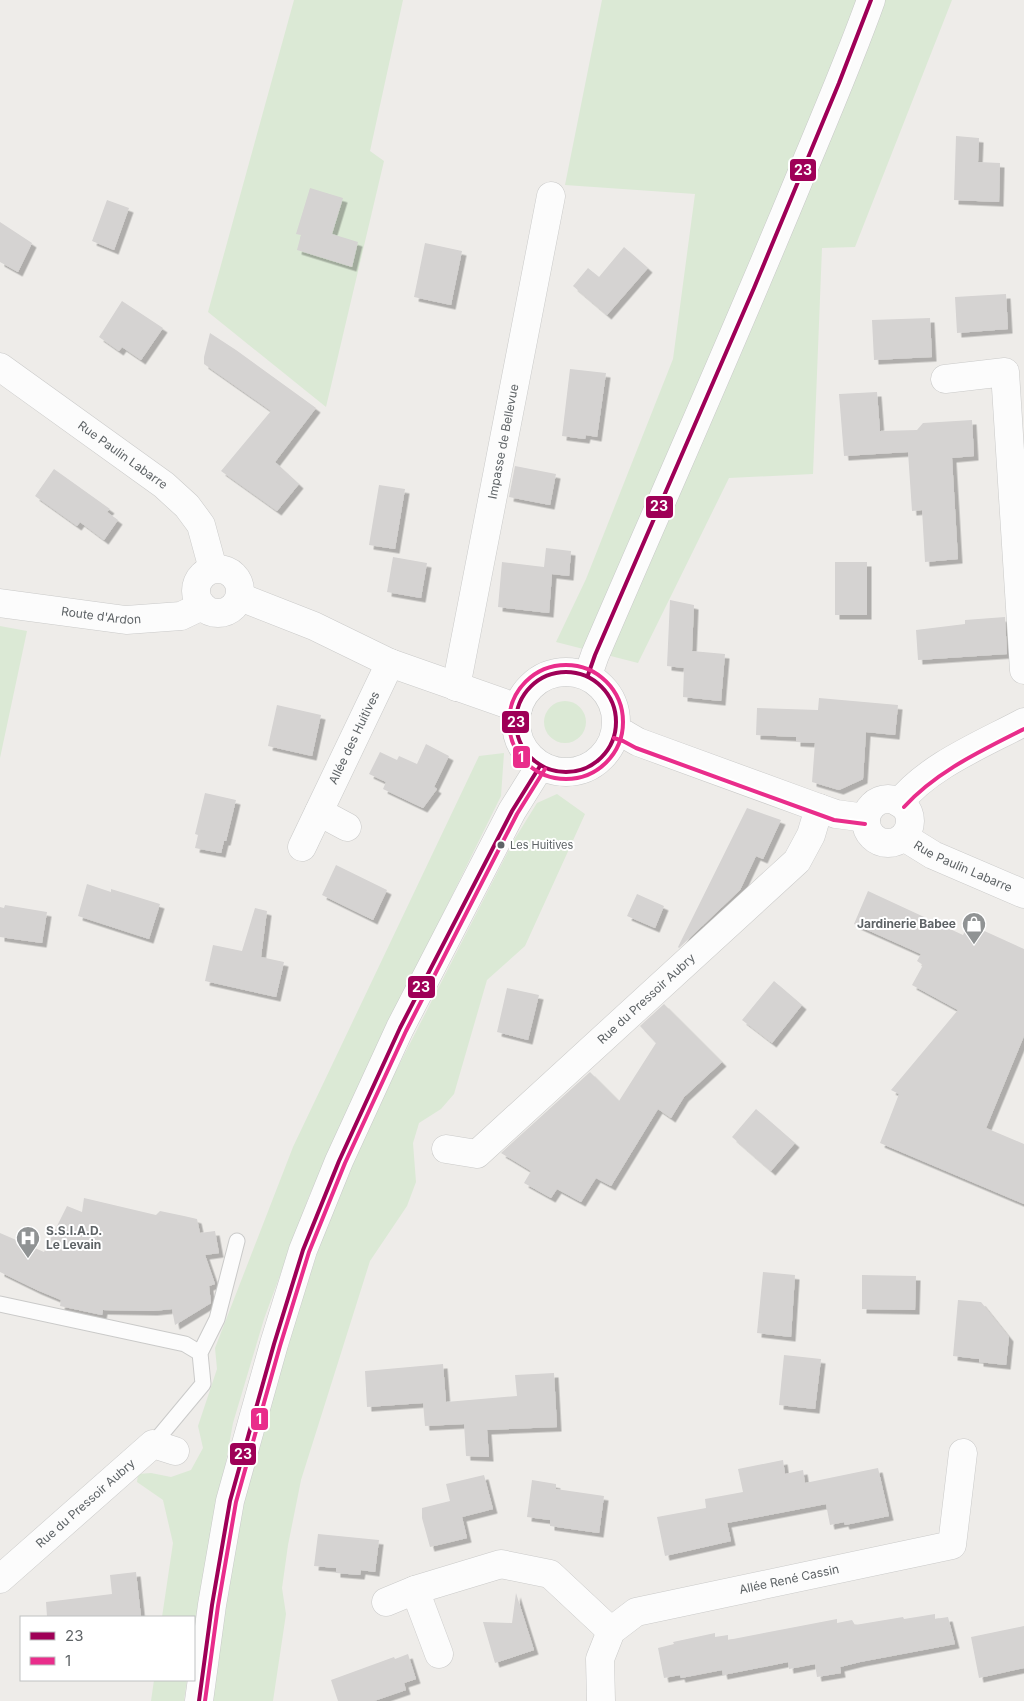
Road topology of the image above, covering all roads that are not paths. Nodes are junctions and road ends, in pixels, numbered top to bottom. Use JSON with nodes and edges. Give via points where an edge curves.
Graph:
{"nodes":[{"id":1,"x":871,"y":0,"type":"edge"},
{"id":2,"x":551,"y":196,"type":"dead end"},
{"id":3,"x":0,"y":367,"type":"edge"},
{"id":4,"x":945,"y":378,"type":"dead end"},
{"id":5,"x":213,"y":569,"type":"junction"},
{"id":6,"x":240,"y":597,"type":"junction"},
{"id":7,"x":0,"y":603,"type":"edge"},
{"id":8,"x":202,"y":606,"type":"junction"},
{"id":9,"x":390,"y":663,"type":"junction"},
{"id":10,"x":1024,"y":670,"type":"edge"},
{"id":11,"x":588,"y":675,"type":"junction"},
{"id":12,"x":456,"y":687,"type":"junction"},
{"id":13,"x":518,"y":708,"type":"junction"},
{"id":14,"x":1024,"y":722,"type":"edge"},
{"id":15,"x":616,"y":732,"type":"junction"},
{"id":16,"x":540,"y":766,"type":"junction"},
{"id":17,"x":899,"y":803,"type":"junction"},
{"id":18,"x":819,"y":808,"type":"junction"},
{"id":19,"x":319,"y":812,"type":"junction"},
{"id":20,"x":866,"y":818,"type":"junction"},
{"id":21,"x":347,"y":827,"type":"dead end"},
{"id":22,"x":905,"y":836,"type":"junction"},
{"id":23,"x":302,"y":847,"type":"dead end"},
{"id":24,"x":1024,"y":894,"type":"edge"},
{"id":25,"x":446,"y":1148,"type":"dead end"},
{"id":26,"x":237,"y":1241,"type":"dead end"},
{"id":27,"x":0,"y":1304,"type":"edge"},
{"id":28,"x":200,"y":1353,"type":"junction"},
{"id":29,"x":164,"y":1447,"type":"joint"},
{"id":30,"x":963,"y":1453,"type":"dead end"},
{"id":31,"x":0,"y":1579,"type":"edge"},
{"id":32,"x":415,"y":1590,"type":"junction"},
{"id":33,"x":386,"y":1602,"type":"dead end"},
{"id":34,"x":611,"y":1631,"type":"junction"},
{"id":35,"x":439,"y":1654,"type":"dead end"},
{"id":36,"x":199,"y":1701,"type":"edge"},
{"id":37,"x":601,"y":1701,"type":"edge"}],
"edges":[{"from":1,"to":11,"type":"street","via":[[765,264]]},
{"from":2,"to":12,"type":"street","name":"Impasse de Bellevue"},
{"from":3,"to":5,"type":"street","name":"Rue Paulin Labarre","via":[[188,506],[201,524]]},
{"from":4,"to":10,"type":"street","via":[[1005,372]]},
{"from":5,"to":6,"type":"street","via":[[232,573],[240,584]]},
{"from":5,"to":8,"type":"street","via":[[201,576],[196,588]]},
{"from":6,"to":8,"type":"street","via":[[232,608],[220,614],[207,611]]},
{"from":6,"to":9,"type":"street","via":[[314,626]]},
{"from":7,"to":8,"type":"street","name":"Route d'Ardon","via":[[126,620],[181,616]]},
{"from":9,"to":12,"type":"street"},
{"from":9,"to":19,"type":"street","name":"Allée des Huitives"},
{"from":11,"to":13,"type":"street","via":[[569,671],[552,673],[531,685]]},
{"from":11,"to":15,"type":"street","via":[[601,684],[612,699],[617,714]]},
{"from":12,"to":13,"type":"street"},
{"from":13,"to":16,"type":"street","via":[[516,727],[522,747]]},
{"from":14,"to":17,"type":"street","via":[[946,764],[923,779]]},
{"from":15,"to":16,"type":"street","via":[[610,748],[597,763],[582,770],[559,772]]},
{"from":15,"to":18,"type":"street"},
{"from":16,"to":36,"type":"street","via":[[512,811],[400,1028],[339,1161],[303,1250],[230,1500]]},
{"from":17,"to":20,"type":"street","via":[[878,801]]},
{"from":17,"to":22,"type":"street","name":"Rue Paulin Labarre","via":[[909,814]]},
{"from":18,"to":20,"type":"street"},
{"from":18,"to":25,"type":"street","name":"Rue du Pressoir Aubry","via":[[811,835],[797,862],[477,1154]]},
{"from":19,"to":21,"type":"street"},
{"from":19,"to":23,"type":"street","name":"Allée des Huitives"},
{"from":20,"to":22,"type":"street","name":"Rue Paulin Labarre","via":[[869,832],[879,841],[893,842]]},
{"from":22,"to":24,"type":"street","name":"Rue Paulin Labarre","via":[[933,855]]},
{"from":26,"to":28,"type":"lane","via":[[217,1319]]},
{"from":27,"to":28,"type":"lane","via":[[184,1344]]},
{"from":28,"to":29,"type":"lane","via":[[202,1384]]},
{"from":29,"to":31,"type":"street","name":"Rue du Pressoir Aubry"},
{"from":30,"to":34,"type":"street","name":"Allée René Cassin","via":[[952,1545],[636,1612]]},
{"from":32,"to":33,"type":"street"},
{"from":32,"to":34,"type":"street","via":[[501,1564],[550,1574]]},
{"from":32,"to":35,"type":"street"},
{"from":34,"to":37,"type":"street","via":[[600,1659]]}]}
